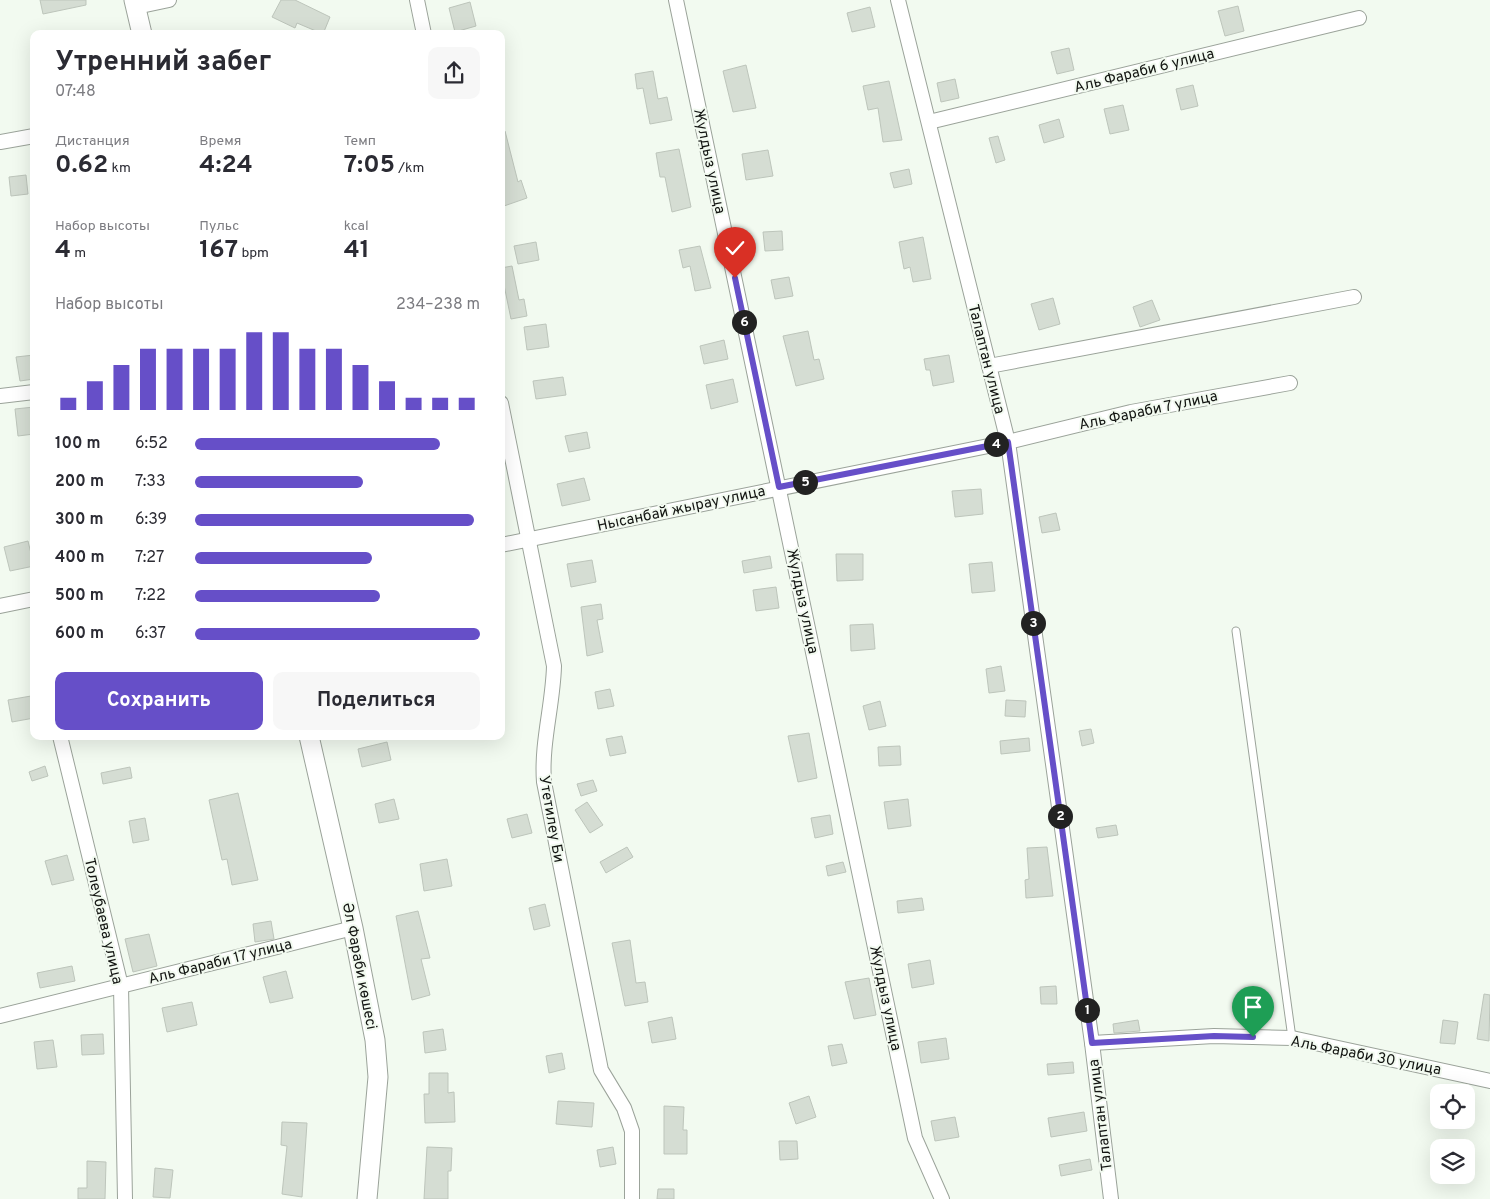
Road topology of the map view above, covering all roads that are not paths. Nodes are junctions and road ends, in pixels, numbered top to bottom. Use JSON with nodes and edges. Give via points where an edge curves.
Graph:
{"nodes":[{"id":1,"x":169,"y":0,"type":"edge"},
{"id":2,"x":417,"y":0,"type":"edge"},
{"id":3,"x":676,"y":0,"type":"edge"},
{"id":4,"x":898,"y":0,"type":"edge"},
{"id":5,"x":135,"y":4,"type":"edge"},
{"id":6,"x":1359,"y":18,"type":"dead end"},
{"id":7,"x":141,"y":30,"type":"edge"},
{"id":8,"x":423,"y":30,"type":"edge"},
{"id":9,"x":929,"y":122,"type":"junction"},
{"id":10,"x":30,"y":137,"type":"edge"},
{"id":11,"x":0,"y":142,"type":"edge"},
{"id":12,"x":1354,"y":297,"type":"dead end"},
{"id":13,"x":989,"y":366,"type":"junction"},
{"id":14,"x":1290,"y":383,"type":"dead end"},
{"id":15,"x":30,"y":392,"type":"edge"},
{"id":16,"x":0,"y":396,"type":"edge"},
{"id":17,"x":505,"y":422,"type":"edge"},
{"id":18,"x":1008,"y":442,"type":"junction"},
{"id":19,"x":779,"y":487,"type":"junction"},
{"id":20,"x":530,"y":540,"type":"junction"},
{"id":21,"x":505,"y":544,"type":"edge"},
{"id":22,"x":30,"y":600,"type":"edge"},
{"id":23,"x":0,"y":606,"type":"edge"},
{"id":24,"x":1236,"y":632,"type":"dead end"},
{"id":25,"x":61,"y":740,"type":"edge"},
{"id":26,"x":310,"y":740,"type":"edge"},
{"id":27,"x":354,"y":928,"type":"junction"},
{"id":28,"x":120,"y":986,"type":"junction"},
{"id":29,"x":0,"y":1016,"type":"edge"},
{"id":30,"x":1292,"y":1038,"type":"junction"},
{"id":31,"x":1092,"y":1043,"type":"junction"},
{"id":32,"x":1490,"y":1081,"type":"edge"},
{"id":33,"x":125,"y":1199,"type":"edge"},
{"id":34,"x":367,"y":1199,"type":"edge"},
{"id":35,"x":632,"y":1199,"type":"edge"},
{"id":36,"x":942,"y":1199,"type":"edge"},
{"id":37,"x":1110,"y":1199,"type":"edge"}],
"edges":[{"from":1,"to":5,"type":"street"},
{"from":2,"to":8,"type":"street"},
{"from":3,"to":19,"type":"street","name":"Жулдыз улица"},
{"from":4,"to":9,"type":"street","name":"Талаптан улица"},
{"from":5,"to":7,"type":"street"},
{"from":6,"to":9,"type":"street","name":"Аль Фараби 6 улица"},
{"from":9,"to":13,"type":"street","name":"Талаптан улица"},
{"from":10,"to":11,"type":"street"},
{"from":12,"to":13,"type":"street"},
{"from":13,"to":18,"type":"street","name":"Талаптан улица"},
{"from":14,"to":18,"type":"street","name":"Аль Фараби 7 улица","via":[[1131,412]]},
{"from":15,"to":16,"type":"street"},
{"from":17,"to":20,"type":"street","name":"Утетилеу Би"},
{"from":18,"to":19,"type":"street","name":"Нысанбай жырау улица"},
{"from":18,"to":31,"type":"street","name":"Талаптан улица"},
{"from":19,"to":20,"type":"street","name":"Нысанбай жырау улица"},
{"from":19,"to":36,"type":"street","name":"Жулдыз улица","via":[[915,1138]]},
{"from":20,"to":21,"type":"street","name":"Нысанбай жырау улица"},
{"from":20,"to":35,"type":"street","name":"Утетилеу Би","via":[[554,666],[542,758],[544,782],[602,1070],[624,1108],[632,1131]]},
{"from":22,"to":23,"type":"street"},
{"from":24,"to":30,"type":"lane"},
{"from":25,"to":28,"type":"street","name":"Толеубаева улица"},
{"from":26,"to":27,"type":"street","name":"Әл Фараби көшесі"},
{"from":27,"to":28,"type":"street","name":"Аль Фараби 17 улица"},
{"from":27,"to":34,"type":"street","name":"Әл Фараби көшесі","via":[[375,1040],[378,1077]]},
{"from":28,"to":29,"type":"street","name":"Аль Фараби 17 улица"},
{"from":28,"to":33,"type":"street","name":"Толеубаева улица"},
{"from":30,"to":31,"type":"street","name":"Аль Фараби 30 улица","via":[[1214,1036]]},
{"from":30,"to":32,"type":"street","name":"Аль Фараби 30 улица"},
{"from":31,"to":37,"type":"street","name":"Талаптан улица"}]}
